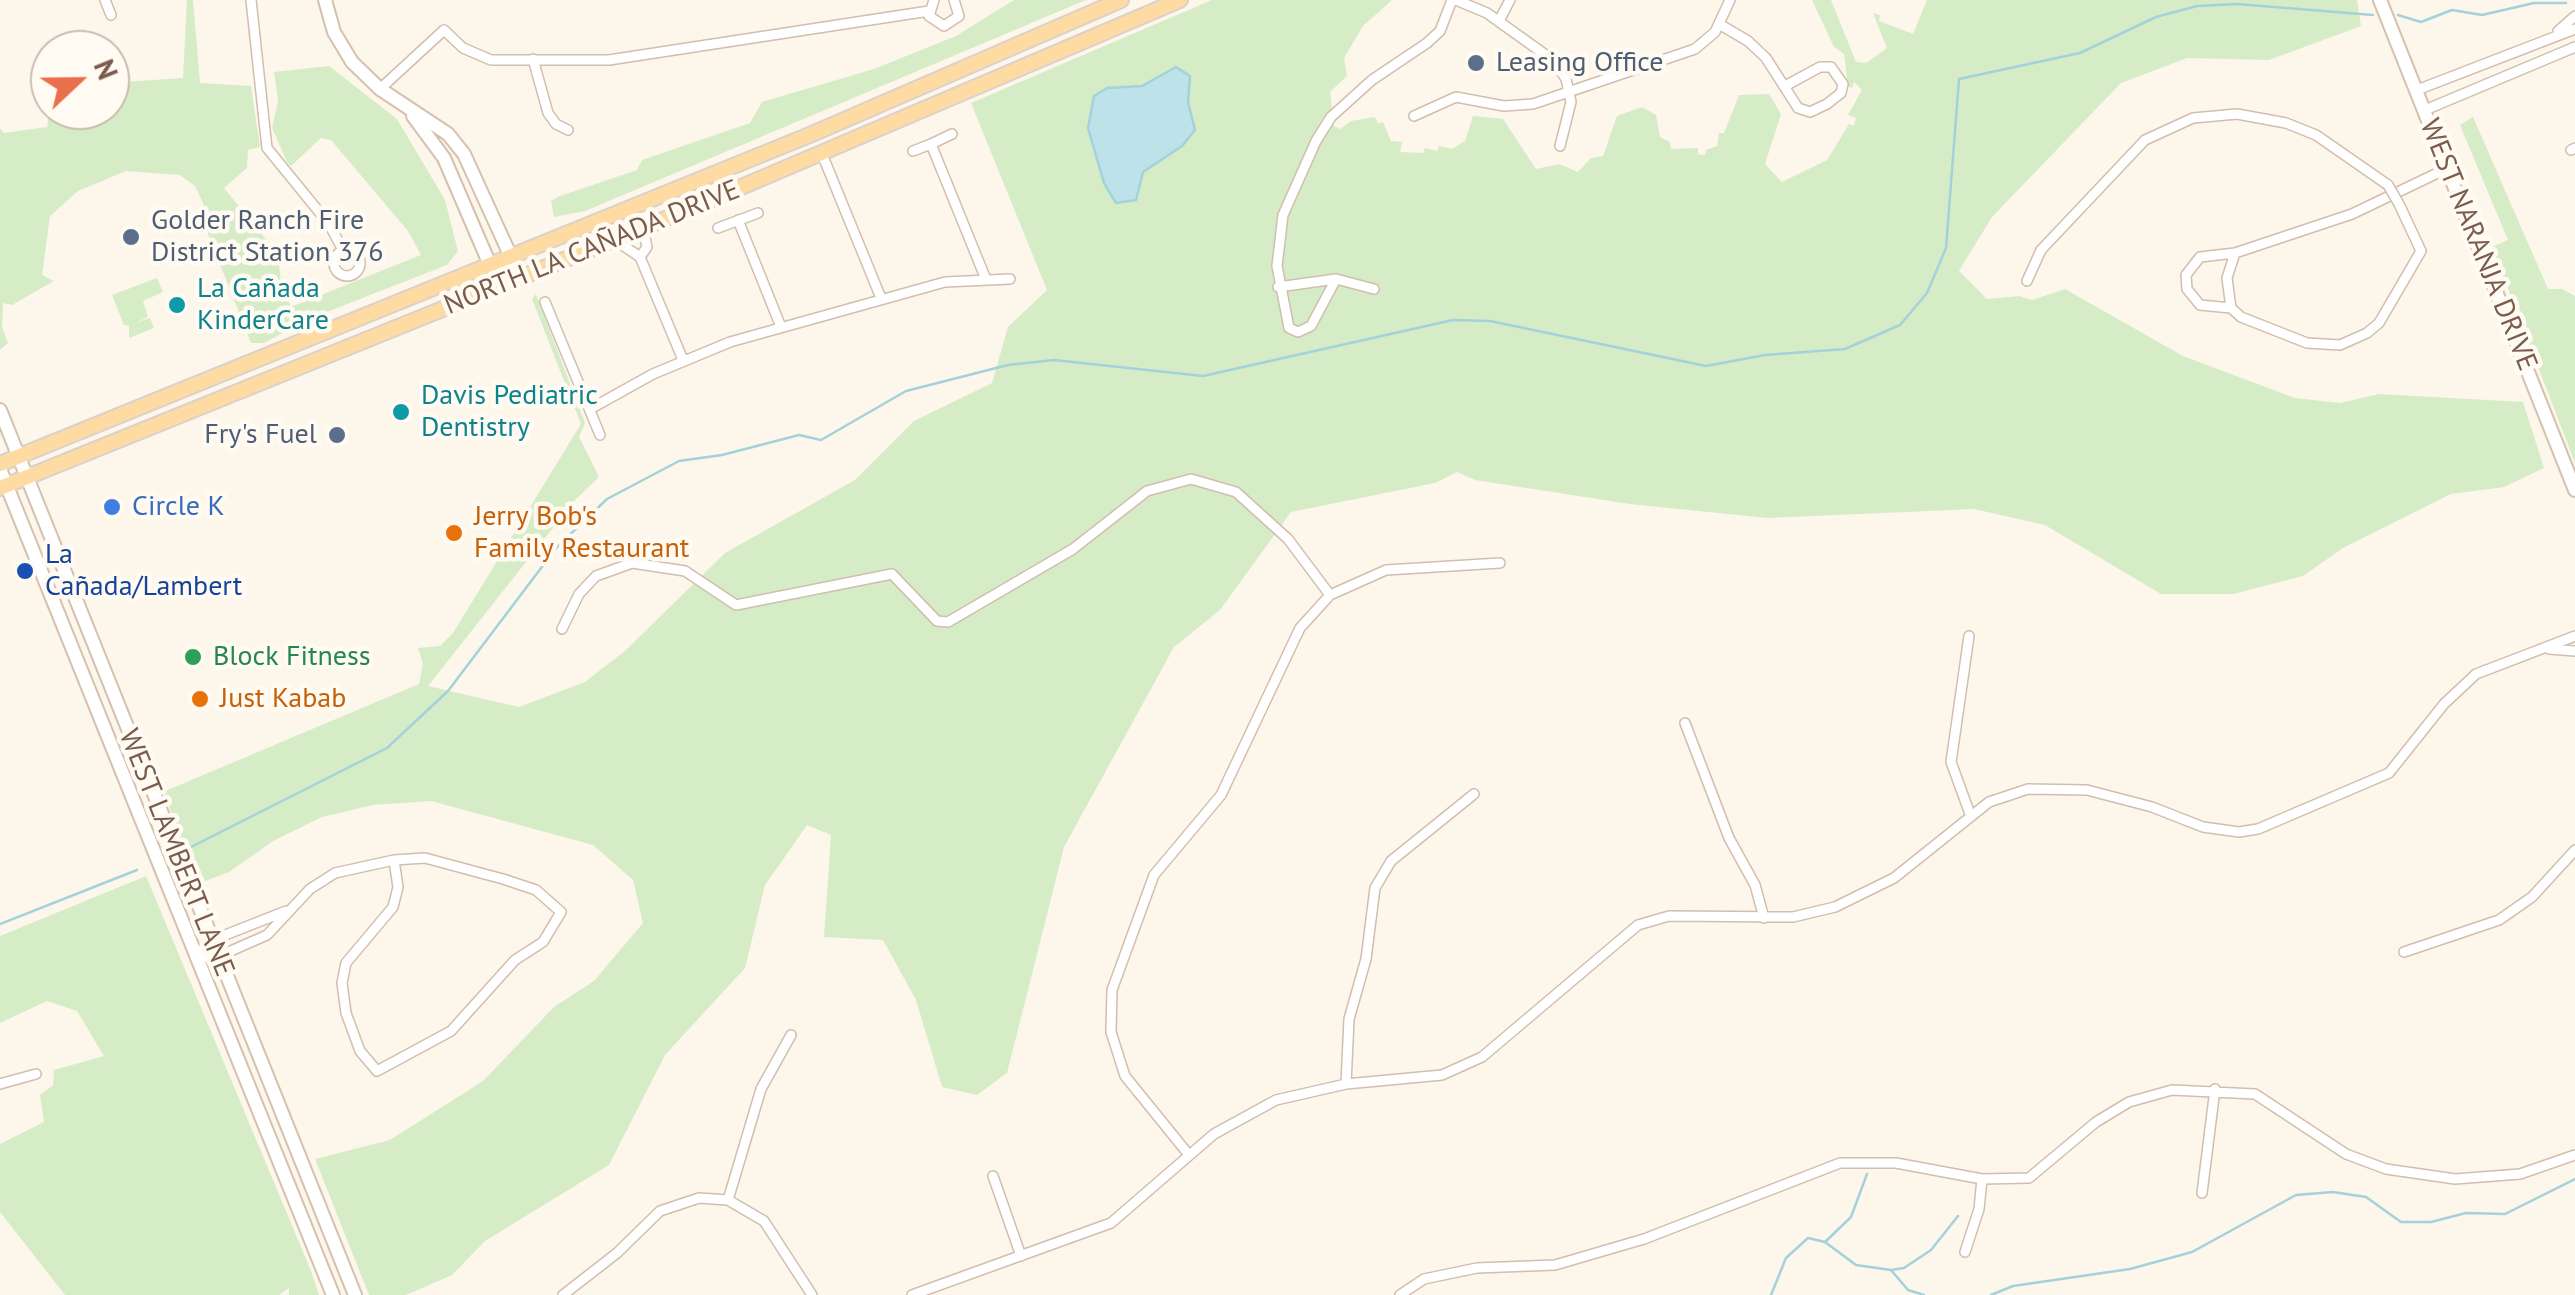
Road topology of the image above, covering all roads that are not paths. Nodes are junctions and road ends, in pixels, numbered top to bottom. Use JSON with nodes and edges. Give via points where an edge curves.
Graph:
{"nodes":[{"id":1,"x":105,"y":0,"type":"edge"},
{"id":2,"x":250,"y":0,"type":"edge"},
{"id":3,"x":325,"y":0,"type":"edge"},
{"id":4,"x":934,"y":0,"type":"edge"},
{"id":5,"x":954,"y":0,"type":"edge"},
{"id":6,"x":1121,"y":0,"type":"edge"},
{"id":7,"x":1180,"y":0,"type":"edge"},
{"id":8,"x":1454,"y":0,"type":"edge"},
{"id":9,"x":1510,"y":0,"type":"edge"},
{"id":10,"x":1730,"y":0,"type":"edge"},
{"id":11,"x":2380,"y":0,"type":"edge"},
{"id":12,"x":929,"y":11,"type":"junction"},
{"id":13,"x":111,"y":14,"type":"dead end"},
{"id":14,"x":2575,"y":16,"type":"edge"},
{"id":15,"x":1499,"y":21,"type":"junction"},
{"id":16,"x":1719,"y":24,"type":"junction"},
{"id":17,"x":2575,"y":28,"type":"edge"},
{"id":18,"x":2550,"y":36,"type":"junction"},
{"id":19,"x":2575,"y":50,"type":"edge"},
{"id":20,"x":993,"y":56,"type":"junction"},
{"id":21,"x":534,"y":59,"type":"junction"},
{"id":22,"x":1001,"y":77,"type":"junction"},
{"id":23,"x":1785,"y":86,"type":"junction"},
{"id":24,"x":380,"y":90,"type":"junction"},
{"id":25,"x":1568,"y":90,"type":"junction"},
{"id":26,"x":2417,"y":90,"type":"junction"},
{"id":27,"x":401,"y":104,"type":"junction"},
{"id":28,"x":2425,"y":110,"type":"junction"},
{"id":29,"x":1414,"y":116,"type":"dead end"},
{"id":30,"x":568,"y":130,"type":"dead end"},
{"id":31,"x":952,"y":134,"type":"dead end"},
{"id":32,"x":931,"y":144,"type":"junction"},
{"id":33,"x":1560,"y":146,"type":"dead end"},
{"id":34,"x":913,"y":151,"type":"dead end"},
{"id":35,"x":822,"y":154,"type":"junction"},
{"id":36,"x":2448,"y":168,"type":"junction"},
{"id":37,"x":758,"y":213,"type":"dead end"},
{"id":38,"x":738,"y":220,"type":"junction"},
{"id":39,"x":643,"y":228,"type":"junction"},
{"id":40,"x":718,"y":228,"type":"dead end"},
{"id":41,"x":614,"y":240,"type":"junction"},
{"id":42,"x":343,"y":250,"type":"dead end"},
{"id":43,"x":2235,"y":253,"type":"junction"},
{"id":44,"x":640,"y":256,"type":"junction"},
{"id":45,"x":511,"y":257,"type":"junction"},
{"id":46,"x":490,"y":265,"type":"junction"},
{"id":47,"x":985,"y":277,"type":"junction"},
{"id":48,"x":1336,"y":279,"type":"junction"},
{"id":49,"x":513,"y":280,"type":"junction"},
{"id":50,"x":1010,"y":280,"type":"dead end"},
{"id":51,"x":2027,"y":281,"type":"dead end"},
{"id":52,"x":1278,"y":287,"type":"junction"},
{"id":53,"x":1374,"y":289,"type":"dead end"},
{"id":54,"x":881,"y":298,"type":"junction"},
{"id":55,"x":545,"y":302,"type":"dead end"},
{"id":56,"x":2231,"y":308,"type":"junction"},
{"id":57,"x":782,"y":327,"type":"junction"},
{"id":58,"x":683,"y":360,"type":"junction"},
{"id":59,"x":590,"y":409,"type":"junction"},
{"id":60,"x":0,"y":410,"type":"edge"},
{"id":61,"x":600,"y":435,"type":"dead end"},
{"id":62,"x":17,"y":456,"type":"junction"},
{"id":63,"x":0,"y":467,"type":"edge"},
{"id":64,"x":25,"y":478,"type":"junction"},
{"id":65,"x":3,"y":487,"type":"edge"},
{"id":66,"x":2575,"y":490,"type":"edge"},
{"id":67,"x":1500,"y":563,"type":"dead end"},
{"id":68,"x":1330,"y":595,"type":"junction"},
{"id":69,"x":562,"y":629,"type":"dead end"},
{"id":70,"x":1970,"y":636,"type":"dead end"},
{"id":71,"x":2575,"y":636,"type":"edge"},
{"id":72,"x":2546,"y":649,"type":"junction"},
{"id":73,"x":2575,"y":651,"type":"edge"},
{"id":74,"x":1685,"y":724,"type":"dead end"},
{"id":75,"x":1474,"y":794,"type":"dead end"},
{"id":76,"x":1970,"y":814,"type":"junction"},
{"id":77,"x":2575,"y":850,"type":"edge"},
{"id":78,"x":394,"y":860,"type":"junction"},
{"id":79,"x":288,"y":910,"type":"junction"},
{"id":80,"x":1764,"y":918,"type":"junction"},
{"id":81,"x":210,"y":942,"type":"junction"},
{"id":82,"x":2404,"y":952,"type":"dead end"},
{"id":83,"x":195,"y":957,"type":"junction"},
{"id":84,"x":216,"y":957,"type":"junction"},
{"id":85,"x":791,"y":1034,"type":"dead end"},
{"id":86,"x":36,"y":1074,"type":"dead end"},
{"id":87,"x":0,"y":1084,"type":"edge"},
{"id":88,"x":1346,"y":1084,"type":"junction"},
{"id":89,"x":2214,"y":1089,"type":"junction"},
{"id":90,"x":1189,"y":1154,"type":"junction"},
{"id":91,"x":2575,"y":1155,"type":"edge"},
{"id":92,"x":992,"y":1176,"type":"dead end"},
{"id":93,"x":1982,"y":1179,"type":"junction"},
{"id":94,"x":2202,"y":1194,"type":"dead end"},
{"id":95,"x":728,"y":1200,"type":"junction"},
{"id":96,"x":1965,"y":1252,"type":"dead end"},
{"id":97,"x":1021,"y":1256,"type":"junction"},
{"id":98,"x":333,"y":1295,"type":"edge"},
{"id":99,"x":354,"y":1295,"type":"edge"},
{"id":100,"x":563,"y":1295,"type":"edge"},
{"id":101,"x":812,"y":1295,"type":"edge"},
{"id":102,"x":912,"y":1295,"type":"edge"},
{"id":103,"x":1400,"y":1295,"type":"edge"}],
"edges":[{"from":1,"to":13,"type":"street"},
{"from":2,"to":42,"type":"street","via":[[266,148]]},
{"from":3,"to":24,"type":"main road","via":[[343,48]]},
{"from":4,"to":12,"type":"street"},
{"from":5,"to":12,"type":"street","via":[[959,16],[949,26],[935,24]]},
{"from":6,"to":20,"type":"main road","name":"NORTH LA CAÑADA DRIVE"},
{"from":7,"to":22,"type":"main road","name":"NORTH LA CAÑADA DRIVE"},
{"from":8,"to":15,"type":"street"},
{"from":8,"to":52,"type":"street","via":[[1440,30],[1343,103],[1316,142],[1284,215]]},
{"from":9,"to":15,"type":"street"},
{"from":10,"to":16,"type":"street"},
{"from":11,"to":26,"type":"main road","name":"WEST NARANJA DRIVE"},
{"from":12,"to":21,"type":"street","via":[[624,58]]},
{"from":14,"to":18,"type":"street"},
{"from":15,"to":25,"type":"street","via":[[1554,62]]},
{"from":16,"to":23,"type":"street","via":[[1748,41]]},
{"from":16,"to":25,"type":"street","via":[[1695,49]]},
{"from":17,"to":18,"type":"street"},
{"from":18,"to":26,"type":"street"},
{"from":19,"to":28,"type":"street"},
{"from":20,"to":22,"type":"main road"},
{"from":20,"to":45,"type":"main road","name":"NORTH LA CAÑADA DRIVE"},
{"from":21,"to":24,"type":"street","via":[[476,56],[444,30]]},
{"from":21,"to":30,"type":"street","via":[[548,113]]},
{"from":22,"to":35,"type":"main road","name":"NORTH LA CAÑADA DRIVE"},
{"from":23,"to":23,"type":"street","via":[[1798,108],[1810,112],[1841,93],[1843,84],[1831,67],[1820,67]]},
{"from":24,"to":27,"type":"main road"},
{"from":25,"to":29,"type":"street","via":[[1533,104],[1456,98]]},
{"from":25,"to":33,"type":"street"},
{"from":26,"to":28,"type":"main road","name":"WEST NARANJA DRIVE"},
{"from":27,"to":45,"type":"main road","via":[[456,142]]},
{"from":27,"to":46,"type":"main road","via":[[444,158]]},
{"from":28,"to":36,"type":"main road","name":"WEST NARANJA DRIVE"},
{"from":31,"to":32,"type":"street"},
{"from":32,"to":34,"type":"street"},
{"from":32,"to":47,"type":"street"},
{"from":35,"to":39,"type":"main road","name":"NORTH LA CAÑADA DRIVE"},
{"from":35,"to":54,"type":"street"},
{"from":36,"to":43,"type":"street","via":[[2338,220]]},
{"from":36,"to":66,"type":"main road","name":"WEST NARANJA DRIVE"},
{"from":37,"to":38,"type":"street"},
{"from":38,"to":40,"type":"street"},
{"from":38,"to":57,"type":"street"},
{"from":39,"to":41,"type":"main road","name":"NORTH LA CAÑADA DRIVE"},
{"from":39,"to":44,"type":"street","via":[[647,247]]},
{"from":41,"to":44,"type":"street"},
{"from":41,"to":49,"type":"main road","name":"NORTH LA CAÑADA DRIVE"},
{"from":43,"to":56,"type":"street","via":[[2226,278]]},
{"from":43,"to":56,"type":"street","via":[[2200,257],[2186,275],[2187,290],[2200,304]]},
{"from":44,"to":58,"type":"street"},
{"from":45,"to":46,"type":"main road","name":"NORTH LA CAÑADA DRIVE"},
{"from":45,"to":49,"type":"main road"},
{"from":46,"to":49,"type":"main road"},
{"from":46,"to":62,"type":"main road","name":"NORTH LA CAÑADA DRIVE"},
{"from":47,"to":50,"type":"street"},
{"from":47,"to":54,"type":"street"},
{"from":48,"to":52,"type":"street"},
{"from":48,"to":52,"type":"street","via":[[1315,322],[1298,332],[1284,321]]},
{"from":48,"to":53,"type":"street"},
{"from":49,"to":64,"type":"main road","name":"NORTH LA CAÑADA DRIVE"},
{"from":51,"to":56,"type":"street","bridge":true,"via":[[2041,250],[2145,140],[2193,118],[2236,114],[2286,123],[2316,135],[2388,185],[2422,252],[2378,322],[2340,345],[2307,343]]},
{"from":54,"to":57,"type":"street"},
{"from":55,"to":59,"type":"street"},
{"from":57,"to":58,"type":"street"},
{"from":58,"to":59,"type":"street"},
{"from":59,"to":61,"type":"street"},
{"from":60,"to":62,"type":"main road","name":"WEST LAMBERT LANE"},
{"from":62,"to":63,"type":"main road","name":"NORTH LA CAÑADA DRIVE"},
{"from":62,"to":64,"type":"main road","name":"WEST LAMBERT LANE"},
{"from":63,"to":65,"type":"main road","name":"WEST LAMBERT LANE"},
{"from":64,"to":65,"type":"main road","name":"NORTH LA CAÑADA DRIVE"},
{"from":64,"to":81,"type":"main road","name":"WEST LAMBERT LANE"},
{"from":65,"to":83,"type":"main road","name":"WEST LAMBERT LANE"},
{"from":67,"to":68,"type":"street","via":[[1386,570]]},
{"from":68,"to":69,"type":"street","via":[[1288,539],[1236,492],[1191,480],[1146,491],[1074,549],[948,622],[937,621],[892,574],[736,606],[685,571],[632,563],[596,576]]},
{"from":68,"to":90,"type":"street","via":[[1300,628],[1221,795],[1154,875],[1112,990],[1117,1060]]},
{"from":70,"to":76,"type":"street","via":[[1952,762]]},
{"from":71,"to":72,"type":"street"},
{"from":72,"to":73,"type":"street"},
{"from":72,"to":76,"type":"street","via":[[2494,665],[2459,687],[2389,773],[2258,829],[2220,831],[2133,801],[2063,788],[2007,795]]},
{"from":74,"to":80,"type":"street"},
{"from":75,"to":88,"type":"street","via":[[1392,861],[1375,888],[1349,1019]]},
{"from":76,"to":80,"type":"street","via":[[1880,886],[1817,912]]},
{"from":77,"to":82,"type":"street","via":[[2532,897],[2499,920]]},
{"from":78,"to":78,"type":"street","via":[[393,906],[346,964],[342,983],[360,1051],[377,1071],[450,1030],[542,942],[561,912],[536,890],[504,879],[426,858]]},
{"from":78,"to":79,"type":"street","via":[[335,873]]},
{"from":79,"to":81,"type":"street"},
{"from":79,"to":84,"type":"street","via":[[267,935]]},
{"from":80,"to":88,"type":"street","via":[[1670,916],[1638,925],[1482,1057],[1442,1075]]},
{"from":81,"to":83,"type":"street"},
{"from":81,"to":84,"type":"main road","name":"WEST LAMBERT LANE"},
{"from":83,"to":84,"type":"street"},
{"from":83,"to":98,"type":"main road","name":"WEST LAMBERT LANE"},
{"from":84,"to":99,"type":"main road","name":"WEST LAMBERT LANE"},
{"from":85,"to":95,"type":"street","via":[[760,1089]]},
{"from":86,"to":87,"type":"street"},
{"from":88,"to":90,"type":"street","via":[[1253,1110]]},
{"from":89,"to":91,"type":"street","via":[[2255,1094],[2346,1154],[2386,1169],[2454,1180],[2520,1174]]},
{"from":89,"to":93,"type":"street","via":[[2172,1090],[2129,1102],[2029,1178]]},
{"from":89,"to":94,"type":"street"},
{"from":90,"to":97,"type":"street","via":[[1111,1223]]},
{"from":92,"to":97,"type":"street"},
{"from":93,"to":96,"type":"street"},
{"from":93,"to":103,"type":"street","via":[[1896,1163],[1840,1163],[1644,1239],[1555,1265],[1477,1268],[1424,1279]]},
{"from":95,"to":100,"type":"street","via":[[683,1200],[660,1211]]},
{"from":95,"to":101,"type":"street","via":[[764,1221]]},
{"from":97,"to":102,"type":"street"}]}
